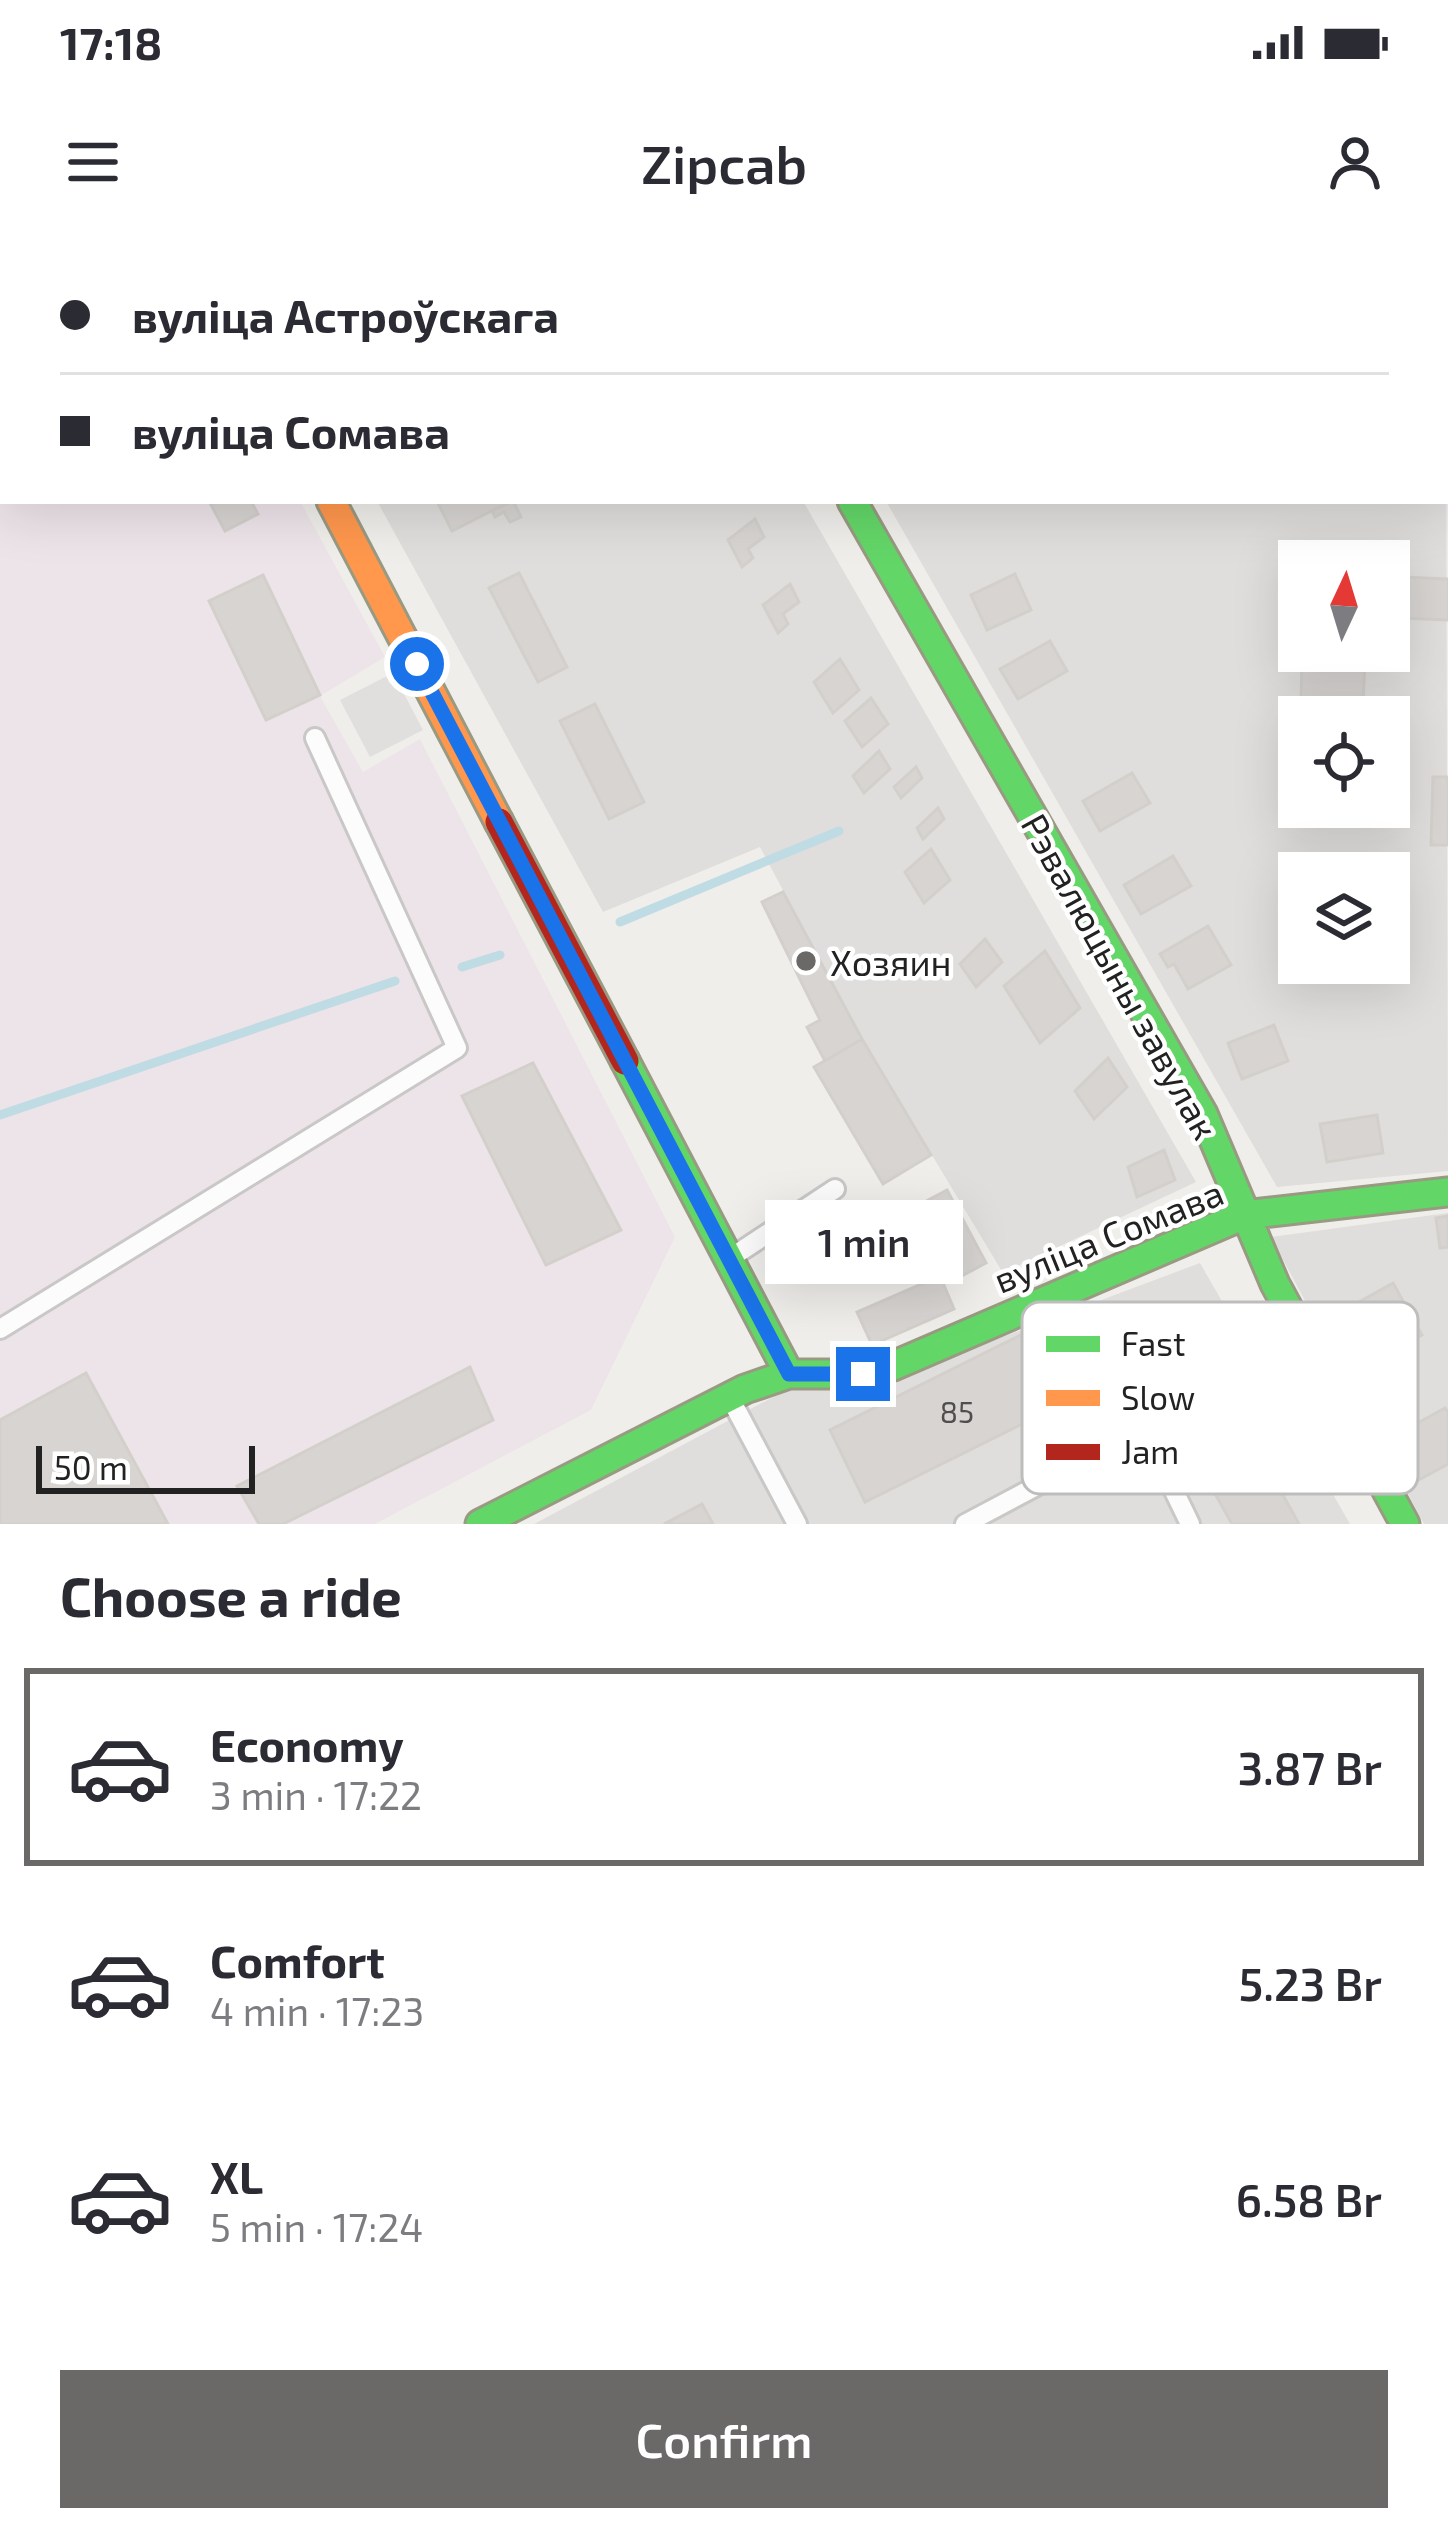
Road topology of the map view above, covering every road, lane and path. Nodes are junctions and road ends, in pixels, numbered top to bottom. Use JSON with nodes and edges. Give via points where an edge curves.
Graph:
{"nodes":[{"id":1,"x":334,"y":504,"type":"edge"},
{"id":2,"x":854,"y":504,"type":"edge"},
{"id":3,"x":315,"y":738,"type":"dead end"},
{"id":4,"x":835,"y":1189,"type":"dead end"},
{"id":5,"x":1448,"y":1192,"type":"edge"},
{"id":6,"x":1244,"y":1215,"type":"junction"},
{"id":7,"x":729,"y":1259,"type":"junction"},
{"id":8,"x":1042,"y":1302,"type":"edge"},
{"id":9,"x":1285,"y":1302,"type":"edge"},
{"id":10,"x":1022,"y":1311,"type":"edge"},
{"id":11,"x":0,"y":1329,"type":"edge"},
{"id":12,"x":789,"y":1374,"type":"junction"},
{"id":13,"x":729,"y":1395,"type":"junction"},
{"id":14,"x":1022,"y":1494,"type":"edge"},
{"id":15,"x":1175,"y":1494,"type":"edge"},
{"id":16,"x":1389,"y":1494,"type":"edge"},
{"id":17,"x":522,"y":1515,"type":"edge"},
{"id":18,"x":480,"y":1524,"type":"edge"},
{"id":19,"x":797,"y":1524,"type":"edge"},
{"id":20,"x":965,"y":1524,"type":"edge"},
{"id":21,"x":1190,"y":1524,"type":"edge"},
{"id":22,"x":1405,"y":1524,"type":"edge"}],
"edges":[{"from":1,"to":7,"type":"street"},
{"from":2,"to":6,"type":"street","name":"Рэвалюцыны завулак","via":[[1203,1114]]},
{"from":3,"to":11,"type":"lane","via":[[457,1048]]},
{"from":4,"to":7,"type":"lane"},
{"from":5,"to":6,"type":"street","name":"вуліца Сомава"},
{"from":6,"to":8,"type":"street","name":"вуліца Сомава"},
{"from":6,"to":9,"type":"street","name":"Рэвалюцыны завулак"},
{"from":7,"to":12,"type":"street"},
{"from":10,"to":12,"type":"street","name":"вуліца Сомава","via":[[893,1366]]},
{"from":12,"to":13,"type":"street","name":"вуліца Сомава"},
{"from":13,"to":17,"type":"street","name":"вуліца Сомава"},
{"from":13,"to":19,"type":"lane"},
{"from":14,"to":20,"type":"lane"},
{"from":15,"to":21,"type":"lane"},
{"from":16,"to":22,"type":"street","name":"Рэвалюцыны завулак"},
{"from":17,"to":18,"type":"street","name":"вуліца Сомава"}]}
